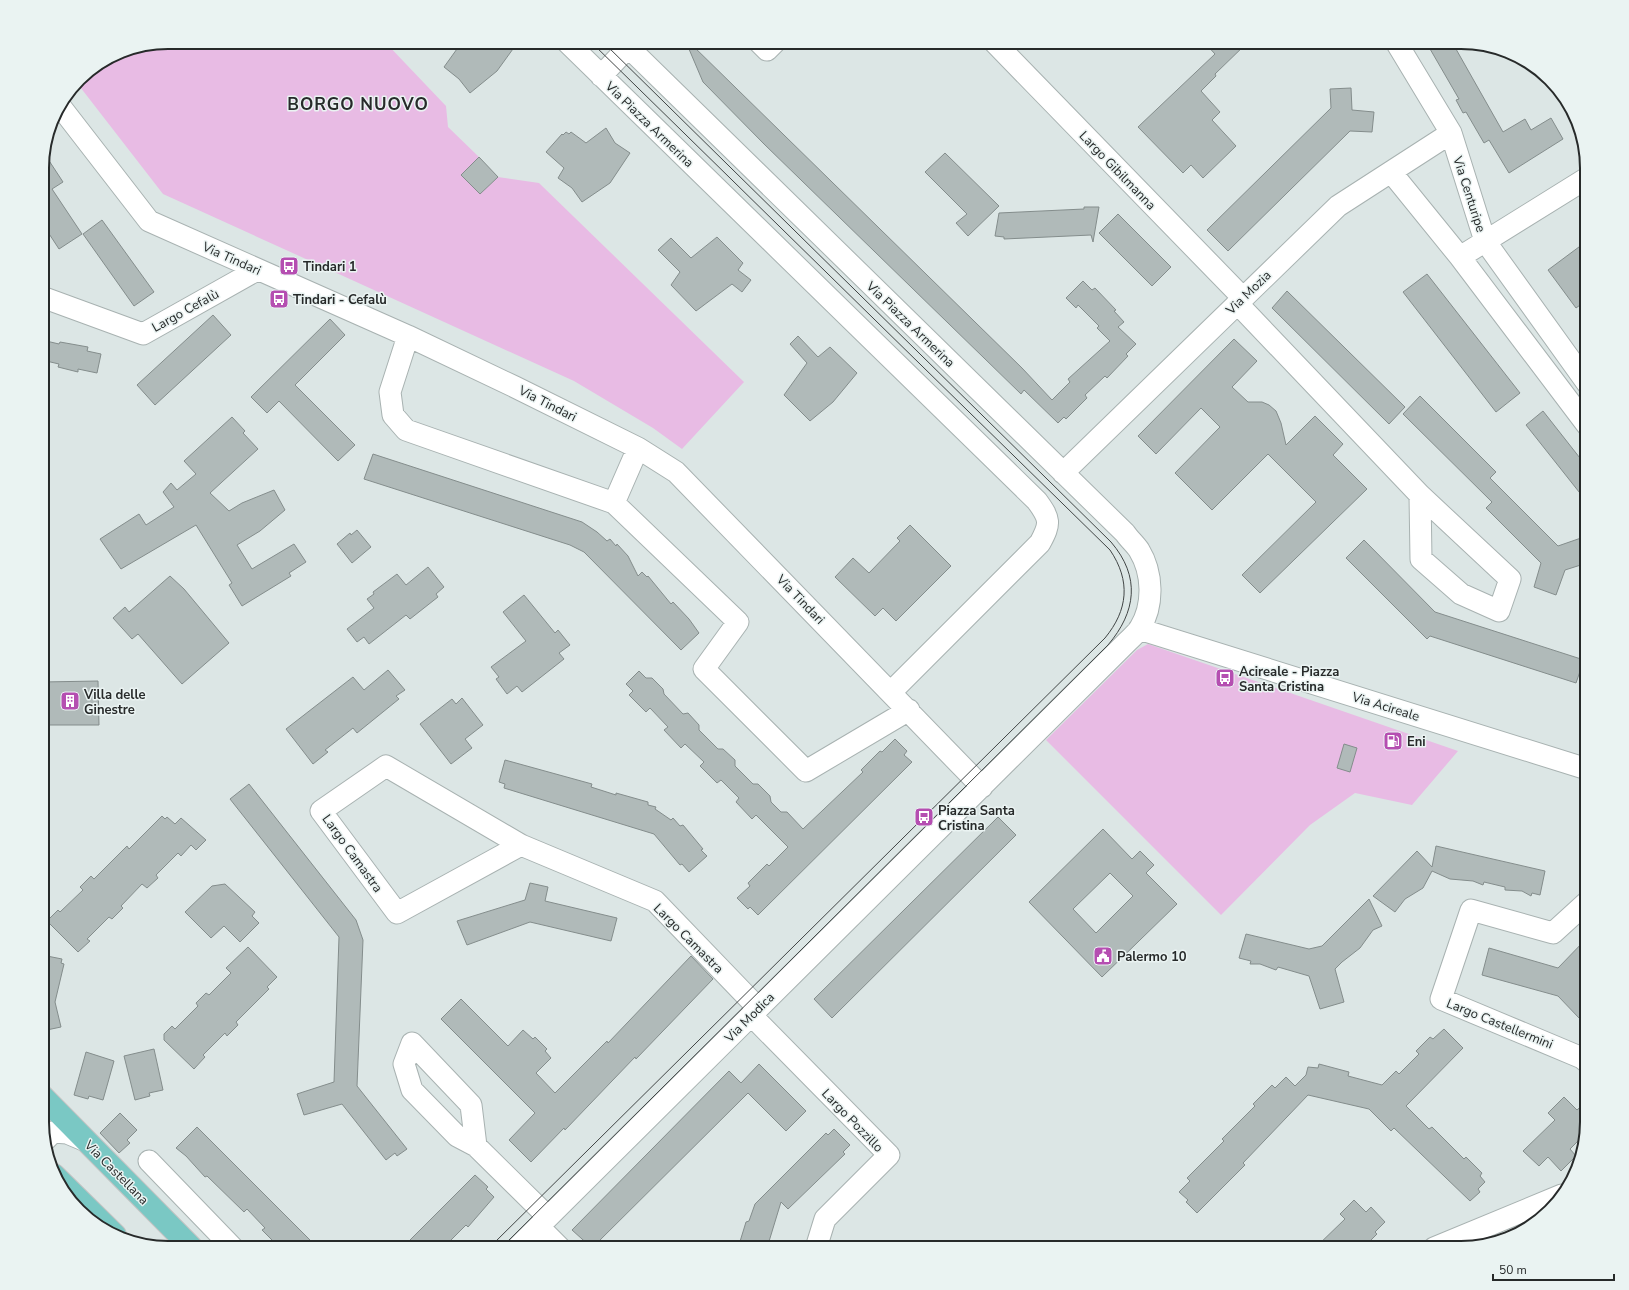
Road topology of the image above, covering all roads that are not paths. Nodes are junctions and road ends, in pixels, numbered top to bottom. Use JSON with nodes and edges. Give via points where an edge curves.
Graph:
{"nodes":[{"id":1,"x":574,"y":49,"type":"edge"},
{"id":2,"x":624,"y":49,"type":"edge"},
{"id":3,"x":633,"y":49,"type":"edge"},
{"id":4,"x":1001,"y":49,"type":"edge"},
{"id":5,"x":1400,"y":49,"type":"edge"},
{"id":6,"x":602,"y":76,"type":"junction"},
{"id":7,"x":64,"y":111,"type":"edge"},
{"id":8,"x":1451,"y":133,"type":"junction"},
{"id":9,"x":1391,"y":172,"type":"junction"},
{"id":10,"x":1580,"y":182,"type":"edge"},
{"id":11,"x":1485,"y":241,"type":"junction"},
{"id":12,"x":1460,"y":257,"type":"junction"},
{"id":13,"x":257,"y":270,"type":"junction"},
{"id":14,"x":49,"y":300,"type":"edge"},
{"id":15,"x":1240,"y":301,"type":"junction"},
{"id":16,"x":408,"y":336,"type":"junction"},
{"id":17,"x":1580,"y":373,"type":"edge"},
{"id":18,"x":1580,"y":416,"type":"edge"},
{"id":19,"x":638,"y":448,"type":"junction"},
{"id":20,"x":1063,"y":473,"type":"junction"},
{"id":21,"x":1420,"y":495,"type":"junction"},
{"id":22,"x":614,"y":504,"type":"junction"},
{"id":23,"x":1140,"y":629,"type":"junction"},
{"id":24,"x":891,"y":692,"type":"junction"},
{"id":25,"x":909,"y":710,"type":"junction"},
{"id":26,"x":1580,"y":767,"type":"edge"},
{"id":27,"x":982,"y":787,"type":"junction"},
{"id":28,"x":521,"y":845,"type":"junction"},
{"id":29,"x":1580,"y":908,"type":"edge"},
{"id":30,"x":754,"y":1012,"type":"junction"},
{"id":31,"x":1580,"y":1057,"type":"edge"},
{"id":32,"x":49,"y":1103,"type":"edge"},
{"id":33,"x":50,"y":1135,"type":"edge"},
{"id":34,"x":86,"y":1141,"type":"junction"},
{"id":35,"x":476,"y":1146,"type":"junction"},
{"id":36,"x":149,"y":1161,"type":"dead end"},
{"id":37,"x":76,"y":1196,"type":"edge"},
{"id":38,"x":1550,"y":1200,"type":"edge"},
{"id":39,"x":92,"y":1213,"type":"edge"},
{"id":40,"x":544,"y":1222,"type":"junction"},
{"id":41,"x":185,"y":1241,"type":"edge"},
{"id":42,"x":226,"y":1241,"type":"edge"},
{"id":43,"x":524,"y":1241,"type":"edge"},
{"id":44,"x":556,"y":1241,"type":"edge"},
{"id":45,"x":818,"y":1241,"type":"edge"},
{"id":46,"x":1451,"y":1241,"type":"edge"}],
"edges":[{"from":1,"to":6,"type":"street","name":"Via Piazza Armerina"},
{"from":2,"to":6,"type":"street"},
{"from":3,"to":20,"type":"street","name":"Via Piazza Armerina"},
{"from":4,"to":15,"type":"street","name":"Largo Gibilmanna"},
{"from":5,"to":8,"type":"street","name":"Via Centuripe"},
{"from":6,"to":24,"type":"street","name":"Via Piazza Armerina","via":[[1037,501],[1047,515],[1047,530],[1040,543]]},
{"from":7,"to":13,"type":"street","name":"Via Tindari","via":[[148,221]]},
{"from":8,"to":9,"type":"street","name":"Via Mozia"},
{"from":8,"to":11,"type":"street","name":"Via Centuripe"},
{"from":9,"to":12,"type":"street"},
{"from":9,"to":15,"type":"street","name":"Via Mozia","via":[[1338,206]]},
{"from":10,"to":11,"type":"street"},
{"from":11,"to":12,"type":"street","name":"Via Centuripe"},
{"from":11,"to":17,"type":"street"},
{"from":12,"to":18,"type":"street"},
{"from":13,"to":14,"type":"street","name":"Largo Cefalù","via":[[143,334]]},
{"from":13,"to":16,"type":"street","name":"Via Tindari"},
{"from":15,"to":20,"type":"street","name":"Via Mozia"},
{"from":15,"to":21,"type":"street","name":"Largo Gibilmanna"},
{"from":16,"to":19,"type":"street","name":"Via Tindari"},
{"from":16,"to":22,"type":"street","via":[[390,392],[392,415],[406,430]]},
{"from":19,"to":22,"type":"street"},
{"from":19,"to":24,"type":"street","name":"Via Tindari","via":[[676,472]]},
{"from":20,"to":23,"type":"street","name":"Via Piazza Armerina","via":[[1139,550],[1150,582],[1150,602]]},
{"from":21,"to":21,"type":"street","name":"Largo Gibilmanna","via":[[1421,559],[1461,594],[1499,611],[1510,579]]},
{"from":22,"to":25,"type":"street","via":[[738,622],[704,669],[806,771]]},
{"from":23,"to":26,"type":"street","name":"Via Acireale"},
{"from":23,"to":27,"type":"street"},
{"from":24,"to":25,"type":"street","name":"Via Tindari"},
{"from":25,"to":27,"type":"street","name":"Via Tindari"},
{"from":27,"to":30,"type":"street","name":"Via Modica"},
{"from":28,"to":28,"type":"street","name":"Largo Camastra","via":[[397,912],[321,811],[386,766]]},
{"from":28,"to":30,"type":"street","name":"Largo Camastra","via":[[655,901]]},
{"from":29,"to":31,"type":"street","name":"Largo Castellermini","via":[[1553,933],[1471,910],[1441,999]]},
{"from":30,"to":40,"type":"street","name":"Via Modica"},
{"from":30,"to":45,"type":"street","name":"Largo Pozzillo","via":[[889,1155],[825,1218]]},
{"from":32,"to":34,"type":"main road","name":"Via Castellana"},
{"from":33,"to":34,"type":"street","via":[[53,1132],[66,1133]]},
{"from":34,"to":41,"type":"main road","name":"Via Castellana"},
{"from":35,"to":35,"type":"street","via":[[471,1105],[412,1043],[404,1064],[412,1090],[457,1136]]},
{"from":35,"to":40,"type":"street"},
{"from":36,"to":42,"type":"street"},
{"from":37,"to":39,"type":"main road"},
{"from":38,"to":46,"type":"street"},
{"from":40,"to":43,"type":"street","name":"Via Modica"},
{"from":40,"to":44,"type":"street"}]}
